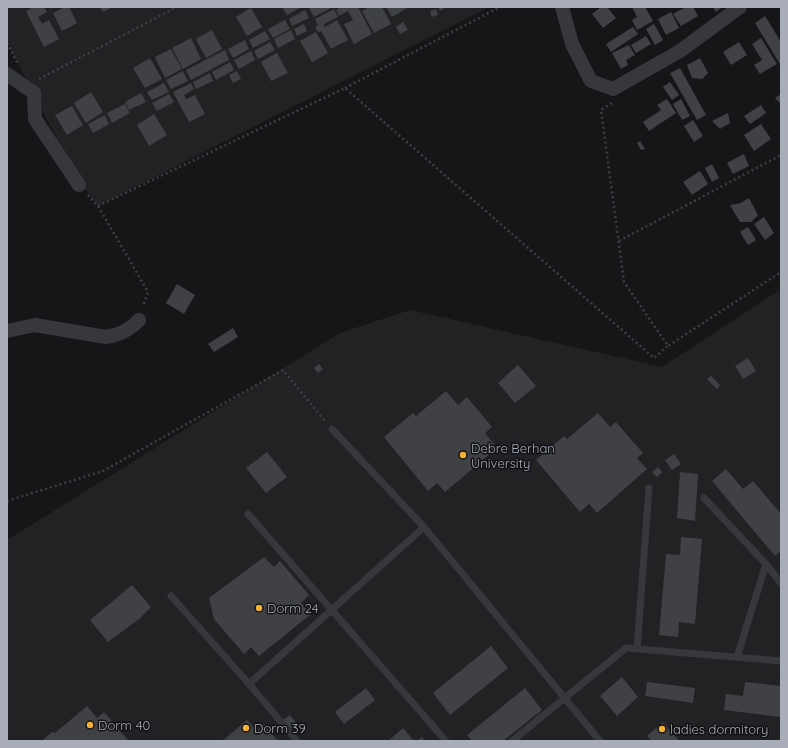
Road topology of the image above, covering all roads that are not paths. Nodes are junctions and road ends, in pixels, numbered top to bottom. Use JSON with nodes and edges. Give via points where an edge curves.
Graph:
{"nodes":[{"id":1,"x":562,"y":7,"type":"edge"},
{"id":2,"x":740,"y":7,"type":"edge"},
{"id":3,"x":7,"y":74,"type":"edge"},
{"id":4,"x":79,"y":184,"type":"road end"},
{"id":5,"x":139,"y":320,"type":"road end"},
{"id":6,"x":7,"y":331,"type":"edge"},
{"id":7,"x":332,"y":429,"type":"road end"},
{"id":8,"x":649,"y":488,"type":"dead end"},
{"id":9,"x":704,"y":498,"type":"dead end"},
{"id":10,"x":248,"y":514,"type":"dead end"},
{"id":11,"x":424,"y":527,"type":"junction"},
{"id":12,"x":766,"y":564,"type":"junction"},
{"id":13,"x":781,"y":583,"type":"edge"},
{"id":14,"x":171,"y":596,"type":"dead end"},
{"id":15,"x":332,"y":610,"type":"junction"},
{"id":16,"x":637,"y":649,"type":"junction"},
{"id":17,"x":737,"y":657,"type":"junction"},
{"id":18,"x":781,"y":661,"type":"edge"},
{"id":19,"x":249,"y":684,"type":"junction"},
{"id":20,"x":564,"y":697,"type":"junction"},
{"id":21,"x":297,"y":741,"type":"edge"},
{"id":22,"x":446,"y":741,"type":"edge"},
{"id":23,"x":512,"y":741,"type":"edge"},
{"id":24,"x":600,"y":741,"type":"edge"}],
"edges":[{"from":1,"to":2,"type":"street","via":[[572,44],[591,81],[613,89],[680,52]]},
{"from":3,"to":4,"type":"street","via":[[34,93],[35,119]]},
{"from":5,"to":6,"type":"street","via":[[118,335],[106,337],[35,325]]},
{"from":7,"to":11,"type":"lane"},
{"from":8,"to":16,"type":"lane"},
{"from":9,"to":12,"type":"lane"},
{"from":10,"to":15,"type":"lane"},
{"from":11,"to":15,"type":"lane"},
{"from":11,"to":20,"type":"lane"},
{"from":12,"to":13,"type":"lane"},
{"from":12,"to":17,"type":"lane"},
{"from":14,"to":19,"type":"lane"},
{"from":15,"to":19,"type":"lane"},
{"from":15,"to":22,"type":"lane"},
{"from":16,"to":17,"type":"lane"},
{"from":16,"to":20,"type":"lane","via":[[626,648]]},
{"from":17,"to":18,"type":"lane"},
{"from":19,"to":21,"type":"lane"},
{"from":20,"to":23,"type":"lane"},
{"from":20,"to":24,"type":"lane"}]}
